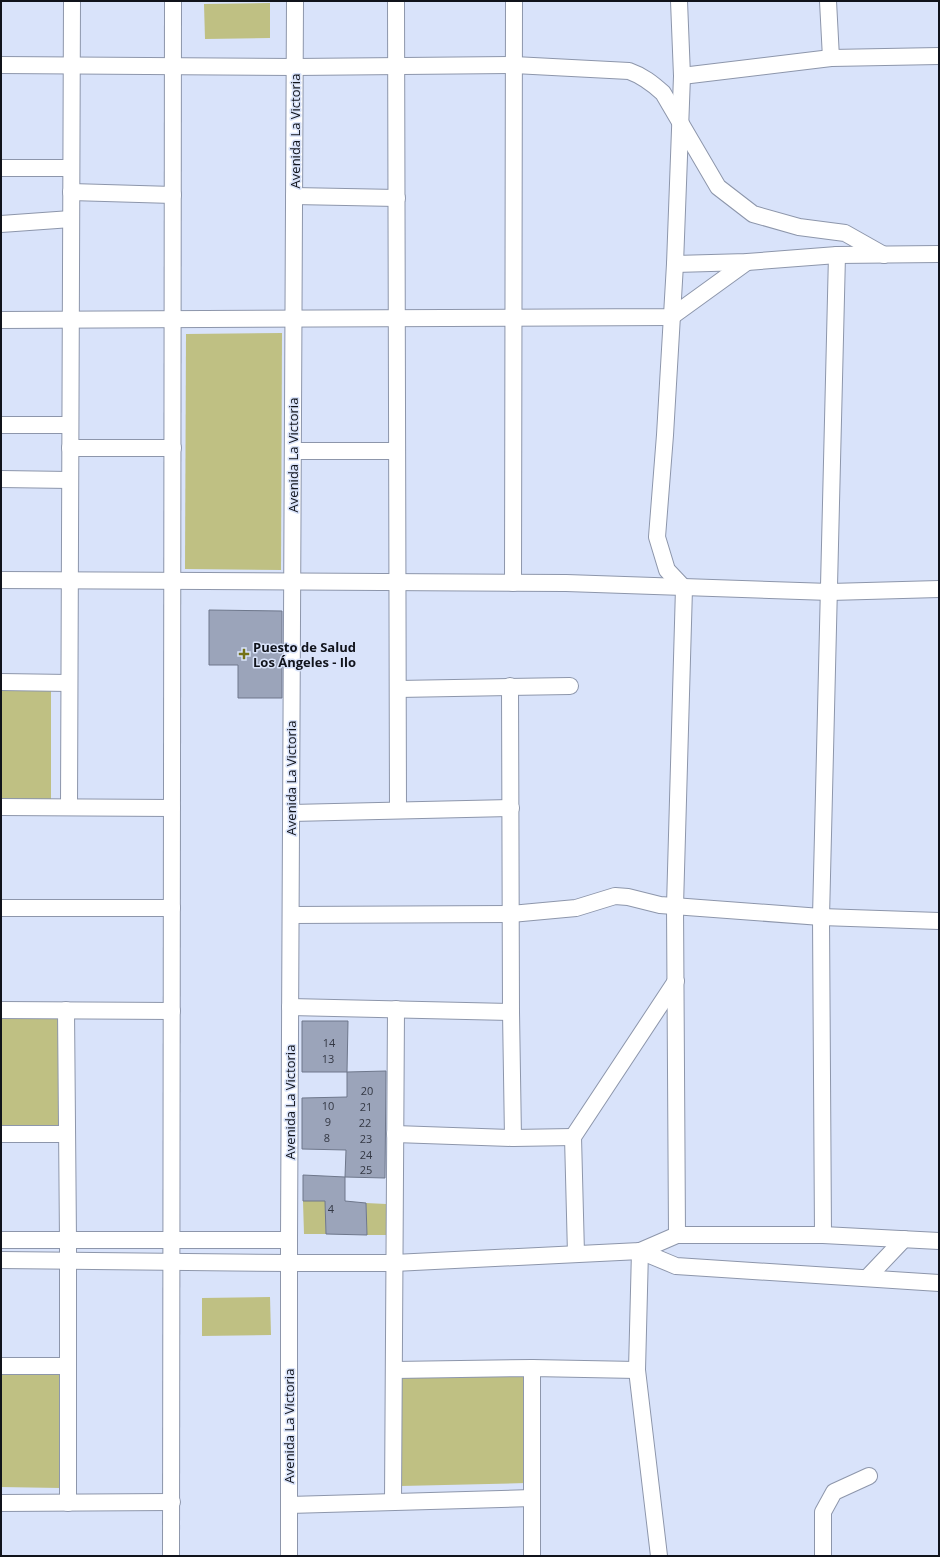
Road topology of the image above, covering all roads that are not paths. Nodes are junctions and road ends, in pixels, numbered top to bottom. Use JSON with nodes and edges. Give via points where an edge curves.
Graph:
{"nodes":[{"id":1,"x":72,"y":1,"type":"edge"},
{"id":2,"x":173,"y":1,"type":"edge"},
{"id":3,"x":295,"y":1,"type":"edge"},
{"id":4,"x":396,"y":1,"type":"edge"},
{"id":5,"x":514,"y":1,"type":"edge"},
{"id":6,"x":679,"y":1,"type":"edge"},
{"id":7,"x":828,"y":1,"type":"edge"},
{"id":8,"x":939,"y":56,"type":"edge"},
{"id":9,"x":830,"y":58,"type":"junction"},
{"id":10,"x":1,"y":65,"type":"edge"},
{"id":11,"x":72,"y":65,"type":"junction"},
{"id":12,"x":514,"y":65,"type":"junction"},
{"id":13,"x":173,"y":66,"type":"junction"},
{"id":14,"x":396,"y":66,"type":"junction"},
{"id":15,"x":295,"y":67,"type":"junction"},
{"id":16,"x":682,"y":76,"type":"junction"},
{"id":17,"x":680,"y":123,"type":"junction"},
{"id":18,"x":1,"y":168,"type":"edge"},
{"id":19,"x":71,"y":168,"type":"junction"},
{"id":20,"x":71,"y":192,"type":"junction"},
{"id":21,"x":173,"y":195,"type":"junction"},
{"id":22,"x":294,"y":196,"type":"junction"},
{"id":23,"x":396,"y":198,"type":"junction"},
{"id":24,"x":71,"y":219,"type":"junction"},
{"id":25,"x":1,"y":224,"type":"edge"},
{"id":26,"x":939,"y":254,"type":"edge"},
{"id":27,"x":837,"y":255,"type":"junction"},
{"id":28,"x":884,"y":255,"type":"junction"},
{"id":29,"x":747,"y":262,"type":"junction"},
{"id":30,"x":675,"y":264,"type":"junction"},
{"id":31,"x":671,"y":317,"type":"junction"},
{"id":32,"x":514,"y":318,"type":"junction"},
{"id":33,"x":294,"y":319,"type":"junction"},
{"id":34,"x":397,"y":319,"type":"junction"},
{"id":35,"x":1,"y":320,"type":"edge"},
{"id":36,"x":71,"y":320,"type":"junction"},
{"id":37,"x":173,"y":320,"type":"junction"},
{"id":38,"x":1,"y":425,"type":"edge"},
{"id":39,"x":70,"y":425,"type":"junction"},
{"id":40,"x":70,"y":448,"type":"junction"},
{"id":41,"x":173,"y":448,"type":"junction"},
{"id":42,"x":293,"y":451,"type":"junction"},
{"id":43,"x":397,"y":451,"type":"junction"},
{"id":44,"x":1,"y":479,"type":"edge"},
{"id":45,"x":70,"y":480,"type":"junction"},
{"id":46,"x":1,"y":580,"type":"edge"},
{"id":47,"x":70,"y":581,"type":"junction"},
{"id":48,"x":173,"y":581,"type":"junction"},
{"id":49,"x":292,"y":582,"type":"junction"},
{"id":50,"x":398,"y":582,"type":"junction"},
{"id":51,"x":513,"y":583,"type":"junction"},
{"id":52,"x":684,"y":588,"type":"junction"},
{"id":53,"x":939,"y":589,"type":"edge"},
{"id":54,"x":830,"y":592,"type":"junction"},
{"id":55,"x":1,"y":682,"type":"edge"},
{"id":56,"x":69,"y":684,"type":"junction"},
{"id":57,"x":510,"y":686,"type":"junction"},
{"id":58,"x":570,"y":686,"type":"dead end"},
{"id":59,"x":398,"y":689,"type":"junction"},
{"id":60,"x":1,"y":807,"type":"edge"},
{"id":61,"x":69,"y":807,"type":"junction"},
{"id":62,"x":172,"y":808,"type":"junction"},
{"id":63,"x":511,"y":808,"type":"junction"},
{"id":64,"x":398,"y":810,"type":"junction"},
{"id":65,"x":291,"y":813,"type":"junction"},
{"id":66,"x":675,"y":906,"type":"junction"},
{"id":67,"x":1,"y":908,"type":"edge"},
{"id":68,"x":172,"y":908,"type":"junction"},
{"id":69,"x":511,"y":914,"type":"junction"},
{"id":70,"x":291,"y":915,"type":"junction"},
{"id":71,"x":821,"y":917,"type":"junction"},
{"id":72,"x":939,"y":920,"type":"edge"},
{"id":73,"x":676,"y":981,"type":"junction"},
{"id":74,"x":290,"y":1007,"type":"junction"},
{"id":75,"x":396,"y":1009,"type":"junction"},
{"id":76,"x":1,"y":1010,"type":"edge"},
{"id":77,"x":66,"y":1010,"type":"junction"},
{"id":78,"x":172,"y":1011,"type":"junction"},
{"id":79,"x":511,"y":1012,"type":"junction"},
{"id":80,"x":1,"y":1134,"type":"edge"},
{"id":81,"x":67,"y":1134,"type":"junction"},
{"id":82,"x":395,"y":1134,"type":"junction"},
{"id":83,"x":573,"y":1137,"type":"junction"},
{"id":84,"x":513,"y":1138,"type":"junction"},
{"id":85,"x":677,"y":1235,"type":"junction"},
{"id":86,"x":824,"y":1235,"type":"junction"},
{"id":87,"x":904,"y":1239,"type":"junction"},
{"id":88,"x":1,"y":1240,"type":"edge"},
{"id":89,"x":68,"y":1240,"type":"junction"},
{"id":90,"x":172,"y":1240,"type":"junction"},
{"id":91,"x":289,"y":1240,"type":"junction"},
{"id":92,"x":939,"y":1241,"type":"edge"},
{"id":93,"x":640,"y":1251,"type":"junction"},
{"id":94,"x":576,"y":1254,"type":"junction"},
{"id":95,"x":1,"y":1260,"type":"edge"},
{"id":96,"x":68,"y":1261,"type":"junction"},
{"id":97,"x":172,"y":1262,"type":"junction"},
{"id":98,"x":289,"y":1263,"type":"junction"},
{"id":99,"x":394,"y":1263,"type":"junction"},
{"id":100,"x":867,"y":1278,"type":"junction"},
{"id":101,"x":939,"y":1283,"type":"edge"},
{"id":102,"x":1,"y":1366,"type":"edge"},
{"id":103,"x":68,"y":1366,"type":"junction"},
{"id":104,"x":532,"y":1368,"type":"junction"},
{"id":105,"x":394,"y":1370,"type":"junction"},
{"id":106,"x":637,"y":1370,"type":"junction"},
{"id":107,"x":869,"y":1476,"type":"dead end"},
{"id":108,"x":532,"y":1498,"type":"junction"},
{"id":109,"x":68,"y":1502,"type":"junction"},
{"id":110,"x":172,"y":1502,"type":"junction"},
{"id":111,"x":393,"y":1502,"type":"junction"},
{"id":112,"x":1,"y":1503,"type":"edge"},
{"id":113,"x":289,"y":1505,"type":"junction"},
{"id":114,"x":171,"y":1556,"type":"edge"},
{"id":115,"x":289,"y":1556,"type":"edge"},
{"id":116,"x":532,"y":1556,"type":"edge"},
{"id":117,"x":659,"y":1556,"type":"edge"},
{"id":118,"x":823,"y":1556,"type":"edge"}],
"edges":[{"from":1,"to":11,"type":"street"},
{"from":2,"to":13,"type":"street"},
{"from":3,"to":15,"type":"street","name":"Avenida La Victoria"},
{"from":4,"to":14,"type":"street"},
{"from":5,"to":12,"type":"street"},
{"from":6,"to":16,"type":"street"},
{"from":7,"to":9,"type":"street"},
{"from":8,"to":9,"type":"street"},
{"from":9,"to":16,"type":"street"},
{"from":10,"to":11,"type":"street"},
{"from":11,"to":13,"type":"street"},
{"from":11,"to":19,"type":"street"},
{"from":12,"to":14,"type":"street"},
{"from":12,"to":17,"type":"street","via":[[629,71],[641,75],[662,93]]},
{"from":12,"to":32,"type":"street"},
{"from":13,"to":15,"type":"street"},
{"from":13,"to":21,"type":"street"},
{"from":14,"to":15,"type":"street"},
{"from":14,"to":23,"type":"street"},
{"from":15,"to":22,"type":"street","name":"Avenida La Victoria"},
{"from":16,"to":17,"type":"street"},
{"from":17,"to":28,"type":"street","via":[[718,187],[753,214],[799,227],[844,233]]},
{"from":17,"to":30,"type":"street"},
{"from":18,"to":19,"type":"street"},
{"from":19,"to":20,"type":"street"},
{"from":20,"to":21,"type":"street"},
{"from":20,"to":24,"type":"street"},
{"from":21,"to":37,"type":"street"},
{"from":22,"to":23,"type":"street"},
{"from":22,"to":33,"type":"street","name":"Avenida La Victoria"},
{"from":23,"to":34,"type":"street"},
{"from":24,"to":25,"type":"street"},
{"from":24,"to":36,"type":"street"},
{"from":26,"to":28,"type":"street"},
{"from":27,"to":28,"type":"street"},
{"from":27,"to":29,"type":"street"},
{"from":27,"to":54,"type":"street"},
{"from":29,"to":30,"type":"street"},
{"from":29,"to":31,"type":"street"},
{"from":30,"to":31,"type":"street"},
{"from":31,"to":32,"type":"street"},
{"from":31,"to":52,"type":"street","via":[[666,435],[656,537],[667,570]]},
{"from":32,"to":34,"type":"street"},
{"from":32,"to":51,"type":"street"},
{"from":33,"to":34,"type":"street"},
{"from":33,"to":37,"type":"street"},
{"from":33,"to":42,"type":"street","name":"Avenida La Victoria"},
{"from":34,"to":43,"type":"street"},
{"from":35,"to":36,"type":"street"},
{"from":36,"to":37,"type":"street"},
{"from":36,"to":39,"type":"street"},
{"from":37,"to":41,"type":"street"},
{"from":38,"to":39,"type":"street"},
{"from":39,"to":40,"type":"street"},
{"from":40,"to":41,"type":"street"},
{"from":40,"to":45,"type":"street"},
{"from":41,"to":48,"type":"street"},
{"from":42,"to":43,"type":"street"},
{"from":42,"to":49,"type":"street","name":"Avenida La Victoria"},
{"from":43,"to":50,"type":"street"},
{"from":44,"to":45,"type":"street"},
{"from":45,"to":47,"type":"street"},
{"from":46,"to":47,"type":"street"},
{"from":47,"to":48,"type":"street"},
{"from":47,"to":56,"type":"street"},
{"from":48,"to":49,"type":"street"},
{"from":48,"to":62,"type":"street"},
{"from":49,"to":50,"type":"street"},
{"from":49,"to":65,"type":"street","name":"Avenida La Victoria"},
{"from":50,"to":51,"type":"street"},
{"from":50,"to":59,"type":"street"},
{"from":51,"to":52,"type":"street"},
{"from":52,"to":54,"type":"street"},
{"from":52,"to":66,"type":"street"},
{"from":53,"to":54,"type":"street"},
{"from":54,"to":71,"type":"street"},
{"from":55,"to":56,"type":"street"},
{"from":56,"to":61,"type":"street"},
{"from":57,"to":58,"type":"street"},
{"from":57,"to":59,"type":"street"},
{"from":57,"to":63,"type":"street"},
{"from":59,"to":64,"type":"street"},
{"from":60,"to":61,"type":"street"},
{"from":61,"to":62,"type":"street"},
{"from":62,"to":68,"type":"street"},
{"from":63,"to":64,"type":"street"},
{"from":63,"to":69,"type":"street"},
{"from":64,"to":65,"type":"street"},
{"from":65,"to":70,"type":"street","name":"Avenida La Victoria"},
{"from":66,"to":69,"type":"street","via":[[615,896],[576,908]]},
{"from":66,"to":71,"type":"street"},
{"from":66,"to":73,"type":"street"},
{"from":67,"to":68,"type":"street"},
{"from":68,"to":78,"type":"street"},
{"from":69,"to":70,"type":"street"},
{"from":69,"to":79,"type":"street"},
{"from":70,"to":74,"type":"street","name":"Avenida La Victoria"},
{"from":71,"to":72,"type":"street"},
{"from":71,"to":86,"type":"street"},
{"from":73,"to":83,"type":"street"},
{"from":73,"to":85,"type":"street"},
{"from":74,"to":75,"type":"street"},
{"from":74,"to":91,"type":"street","name":"Avenida La Victoria"},
{"from":75,"to":79,"type":"street"},
{"from":75,"to":82,"type":"street"},
{"from":76,"to":77,"type":"street"},
{"from":77,"to":78,"type":"street"},
{"from":77,"to":81,"type":"street"},
{"from":78,"to":90,"type":"street"},
{"from":79,"to":84,"type":"street"},
{"from":80,"to":81,"type":"street"},
{"from":81,"to":89,"type":"street"},
{"from":82,"to":84,"type":"street"},
{"from":82,"to":99,"type":"street"},
{"from":83,"to":84,"type":"street"},
{"from":83,"to":94,"type":"street"},
{"from":85,"to":86,"type":"street"},
{"from":85,"to":93,"type":"street"},
{"from":86,"to":87,"type":"street"},
{"from":87,"to":92,"type":"street"},
{"from":87,"to":100,"type":"street"},
{"from":88,"to":89,"type":"street"},
{"from":89,"to":90,"type":"street"},
{"from":89,"to":96,"type":"street"},
{"from":90,"to":91,"type":"street"},
{"from":90,"to":97,"type":"street"},
{"from":91,"to":98,"type":"street","name":"Avenida La Victoria"},
{"from":93,"to":94,"type":"street"},
{"from":93,"to":100,"type":"street","via":[[676,1266]]},
{"from":93,"to":106,"type":"street"},
{"from":94,"to":99,"type":"street"},
{"from":95,"to":96,"type":"street"},
{"from":96,"to":97,"type":"street"},
{"from":96,"to":103,"type":"street"},
{"from":97,"to":98,"type":"street"},
{"from":97,"to":110,"type":"street"},
{"from":98,"to":99,"type":"street"},
{"from":98,"to":113,"type":"street","name":"Avenida La Victoria"},
{"from":99,"to":105,"type":"street"},
{"from":100,"to":101,"type":"street"},
{"from":102,"to":103,"type":"street"},
{"from":103,"to":109,"type":"street"},
{"from":104,"to":105,"type":"street"},
{"from":104,"to":106,"type":"street"},
{"from":104,"to":108,"type":"street"},
{"from":105,"to":111,"type":"street"},
{"from":106,"to":117,"type":"street"},
{"from":107,"to":118,"type":"street","via":[[834,1492],[823,1512]]},
{"from":108,"to":111,"type":"street"},
{"from":108,"to":116,"type":"street"},
{"from":109,"to":110,"type":"street"},
{"from":109,"to":112,"type":"street"},
{"from":110,"to":114,"type":"street"},
{"from":111,"to":113,"type":"street"},
{"from":113,"to":115,"type":"street","name":"Avenida La Victoria"}]}
